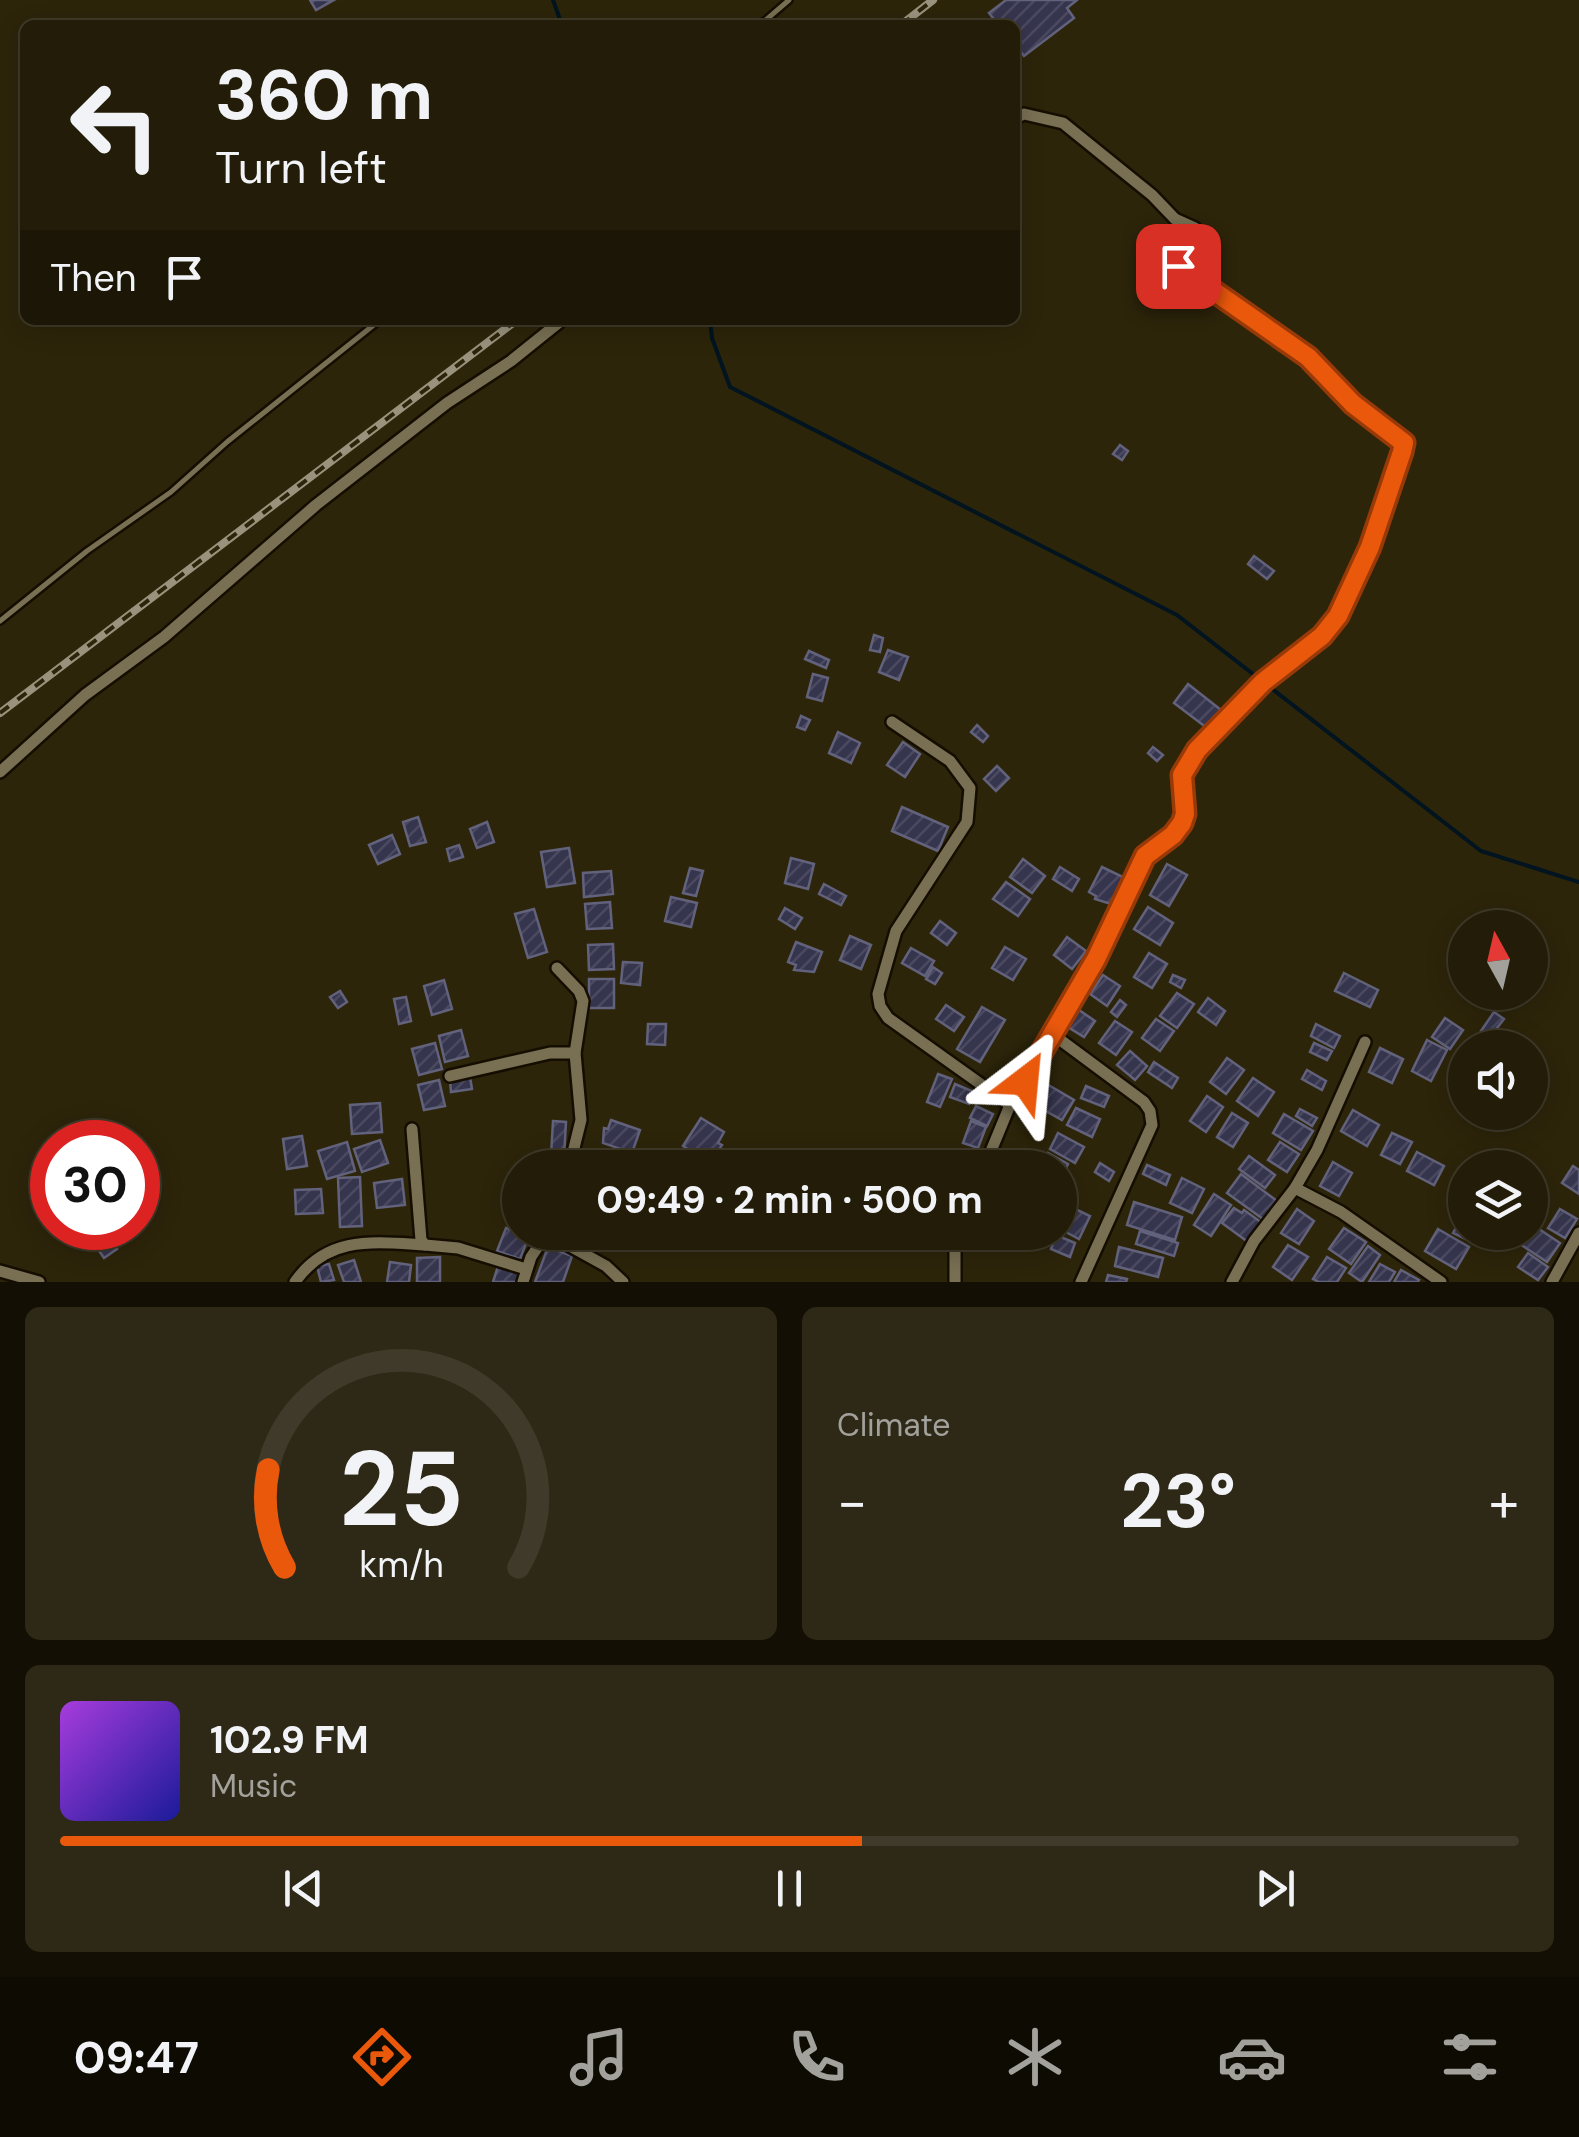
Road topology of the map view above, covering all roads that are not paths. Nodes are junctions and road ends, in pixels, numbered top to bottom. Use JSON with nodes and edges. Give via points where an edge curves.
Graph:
{"nodes":[{"id":1,"x":789,"y":0,"type":"edge"},
{"id":2,"x":766,"y":20,"type":"edge"},
{"id":3,"x":1020,"y":116,"type":"edge"},
{"id":4,"x":374,"y":325,"type":"edge"},
{"id":5,"x":556,"y":325,"type":"edge"},
{"id":6,"x":0,"y":621,"type":"edge"},
{"id":7,"x":892,"y":722,"type":"dead end"},
{"id":8,"x":0,"y":772,"type":"edge"},
{"id":9,"x":557,"y":968,"type":"dead end"},
{"id":10,"x":1051,"y":1033,"type":"junction"},
{"id":11,"x":1365,"y":1042,"type":"dead end"},
{"id":12,"x":576,"y":1052,"type":"junction"},
{"id":13,"x":450,"y":1076,"type":"dead end"},
{"id":14,"x":1010,"y":1105,"type":"junction"},
{"id":15,"x":412,"y":1128,"type":"dead end"},
{"id":16,"x":574,"y":1150,"type":"edge"},
{"id":17,"x":991,"y":1150,"type":"edge"},
{"id":18,"x":1295,"y":1188,"type":"junction"},
{"id":19,"x":1579,"y":1233,"type":"edge"},
{"id":20,"x":425,"y":1245,"type":"junction"},
{"id":21,"x":539,"y":1250,"type":"edge"},
{"id":22,"x":578,"y":1250,"type":"edge"},
{"id":23,"x":955,"y":1250,"type":"edge"},
{"id":24,"x":0,"y":1271,"type":"edge"},
{"id":25,"x":524,"y":1276,"type":"edge"},
{"id":26,"x":39,"y":1282,"type":"edge"},
{"id":27,"x":295,"y":1282,"type":"edge"},
{"id":28,"x":623,"y":1282,"type":"edge"},
{"id":29,"x":955,"y":1282,"type":"edge"},
{"id":30,"x":1081,"y":1282,"type":"edge"},
{"id":31,"x":1232,"y":1282,"type":"edge"},
{"id":32,"x":1440,"y":1282,"type":"edge"},
{"id":33,"x":1552,"y":1282,"type":"edge"}],
"edges":[{"from":1,"to":2,"type":"lane"},
{"from":3,"to":10,"type":"street","via":[[1063,123],[1175,220],[1195,228],[1199,238],[1178,266],[1308,357],[1404,443],[1370,547],[1338,616],[1197,750],[1182,775],[1182,823],[1145,856],[1096,959]]},
{"from":4,"to":6,"type":"lane"},
{"from":5,"to":8,"type":"street","via":[[316,505]]},
{"from":7,"to":14,"type":"street","via":[[950,760],[970,788],[966,822],[896,930],[880,1006],[912,1038]]},
{"from":9,"to":12,"type":"street","via":[[584,1001]]},
{"from":10,"to":14,"type":"street"},
{"from":10,"to":30,"type":"street","via":[[1144,1102],[1152,1126]]},
{"from":11,"to":18,"type":"street"},
{"from":12,"to":13,"type":"street"},
{"from":12,"to":16,"type":"street","via":[[582,1096]]},
{"from":14,"to":17,"type":"street"},
{"from":15,"to":20,"type":"street","via":[[418,1230]]},
{"from":18,"to":31,"type":"street"},
{"from":18,"to":32,"type":"street"},
{"from":19,"to":33,"type":"street"},
{"from":20,"to":25,"type":"street","via":[[458,1248]]},
{"from":20,"to":27,"type":"street","via":[[338,1246]]},
{"from":21,"to":25,"type":"street"},
{"from":22,"to":28,"type":"street"},
{"from":23,"to":29,"type":"street"},
{"from":24,"to":26,"type":"street"}]}
